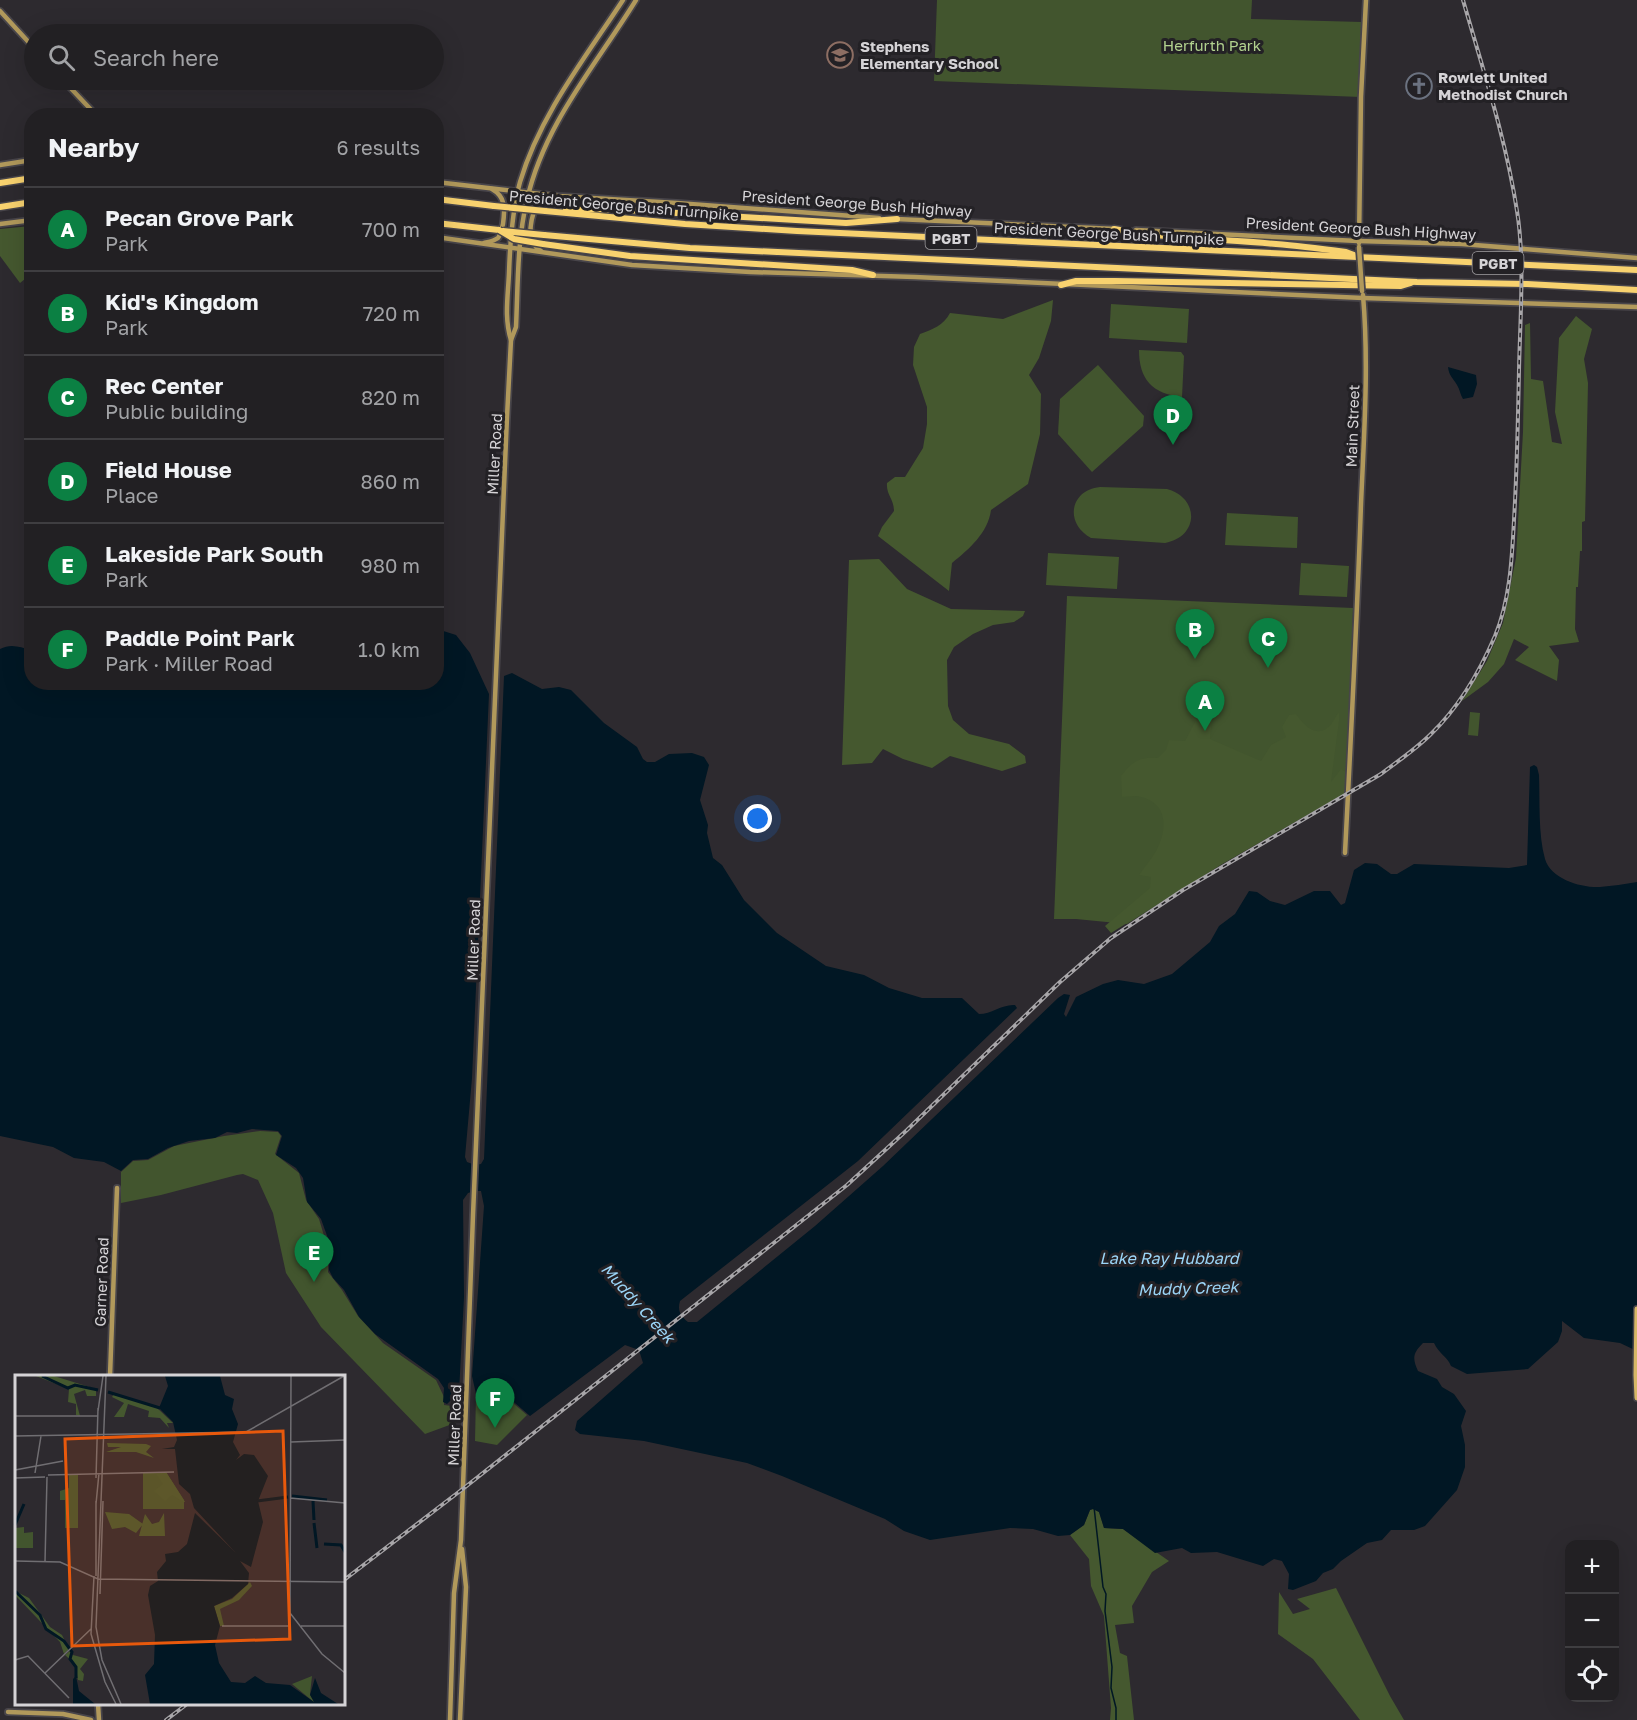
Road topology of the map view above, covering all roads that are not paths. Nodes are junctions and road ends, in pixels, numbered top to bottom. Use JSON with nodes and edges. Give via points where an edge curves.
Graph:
{"nodes":[{"id":1,"x":623,"y":0,"type":"edge"},
{"id":2,"x":636,"y":0,"type":"edge"},
{"id":3,"x":1366,"y":0,"type":"edge"},
{"id":4,"x":0,"y":11,"type":"edge"},
{"id":5,"x":24,"y":37,"type":"edge"},
{"id":6,"x":72,"y":90,"type":"edge"},
{"id":7,"x":89,"y":108,"type":"edge"},
{"id":8,"x":24,"y":161,"type":"edge"},
{"id":9,"x":0,"y":165,"type":"edge"},
{"id":10,"x":24,"y":179,"type":"edge"},
{"id":11,"x":0,"y":183,"type":"edge"},
{"id":12,"x":444,"y":183,"type":"edge"},
{"id":13,"x":490,"y":188,"type":"junction"},
{"id":14,"x":518,"y":192,"type":"junction"},
{"id":15,"x":528,"y":193,"type":"junction"},
{"id":16,"x":558,"y":196,"type":"junction"},
{"id":17,"x":444,"y":199,"type":"edge"},
{"id":18,"x":24,"y":203,"type":"edge"},
{"id":19,"x":0,"y":207,"type":"edge"},
{"id":20,"x":545,"y":211,"type":"junction"},
{"id":21,"x":897,"y":219,"type":"junction"},
{"id":22,"x":24,"y":221,"type":"edge"},
{"id":23,"x":0,"y":224,"type":"edge"},
{"id":24,"x":444,"y":224,"type":"edge"},
{"id":25,"x":1114,"y":229,"type":"junction"},
{"id":26,"x":499,"y":230,"type":"junction"},
{"id":27,"x":444,"y":238,"type":"edge"},
{"id":28,"x":482,"y":244,"type":"junction"},
{"id":29,"x":1359,"y":244,"type":"junction"},
{"id":30,"x":510,"y":248,"type":"junction"},
{"id":31,"x":520,"y":249,"type":"junction"},
{"id":32,"x":545,"y":253,"type":"junction"},
{"id":33,"x":1358,"y":257,"type":"junction"},
{"id":34,"x":1637,"y":258,"type":"edge"},
{"id":35,"x":1637,"y":270,"type":"edge"},
{"id":36,"x":873,"y":275,"type":"junction"},
{"id":37,"x":1417,"y":282,"type":"junction"},
{"id":38,"x":1061,"y":285,"type":"junction"},
{"id":39,"x":1637,"y":290,"type":"edge"},
{"id":40,"x":1363,"y":298,"type":"junction"},
{"id":41,"x":1637,"y":307,"type":"edge"},
{"id":42,"x":511,"y":340,"type":"junction"},
{"id":43,"x":1345,"y":853,"type":"dead end"},
{"id":44,"x":117,"y":1188,"type":"dead end"},
{"id":45,"x":1637,"y":1309,"type":"edge"},
{"id":46,"x":110,"y":1375,"type":"edge"},
{"id":47,"x":1636,"y":1375,"type":"edge"},
{"id":48,"x":1637,"y":1398,"type":"edge"},
{"id":49,"x":461,"y":1540,"type":"junction"},
{"id":50,"x":98,"y":1705,"type":"edge"},
{"id":51,"x":8,"y":1712,"type":"dead end"},
{"id":52,"x":92,"y":1720,"type":"edge"},
{"id":53,"x":99,"y":1720,"type":"edge"},
{"id":54,"x":450,"y":1720,"type":"edge"},
{"id":55,"x":460,"y":1720,"type":"edge"}],
"edges":[{"from":1,"to":14,"type":"main road","name":"Miller Road","via":[[543,124]]},
{"from":2,"to":15,"type":"main road","name":"Miller Road","via":[[553,129]]},
{"from":3,"to":29,"type":"main road","name":"Main Street"},
{"from":4,"to":5,"type":"main road"},
{"from":6,"to":7,"type":"main road"},
{"from":8,"to":9,"type":"main road"},
{"from":10,"to":11,"type":"highway"},
{"from":12,"to":13,"type":"main road","name":"President George Bush Highway"},
{"from":13,"to":14,"type":"main road","name":"President George Bush Highway"},
{"from":13,"to":28,"type":"main road","via":[[504,202],[503,223],[497,238]]},
{"from":14,"to":15,"type":"main road","name":"President George Bush Highway"},
{"from":14,"to":30,"type":"main road","name":"Miller Road"},
{"from":15,"to":16,"type":"main road","name":"President George Bush Highway"},
{"from":15,"to":31,"type":"main road","name":"Miller Road"},
{"from":16,"to":21,"type":"main road","name":"President George Bush Highway"},
{"from":16,"to":32,"type":"main road","via":[[537,203],[532,214],[532,242]]},
{"from":17,"to":20,"type":"highway","name":"President George Bush Turnpike","number":"PGBT","bridge":true},
{"from":18,"to":19,"type":"highway"},
{"from":20,"to":21,"type":"highway","via":[[610,208],[846,223]]},
{"from":20,"to":33,"type":"highway","name":"President George Bush Turnpike","number":"PGBT","via":[[780,230]]},
{"from":21,"to":25,"type":"main road","name":"President George Bush Highway"},
{"from":22,"to":23,"type":"main road"},
{"from":24,"to":26,"type":"highway","number":"PGBT","bridge":true},
{"from":25,"to":29,"type":"main road","name":"President George Bush Highway"},
{"from":25,"to":33,"type":"highway","via":[[1176,238],[1277,244],[1346,252]]},
{"from":26,"to":36,"type":"highway","bridge":true,"via":[[514,239],[630,256],[852,270]]},
{"from":26,"to":37,"type":"highway","number":"PGBT","bridge":true,"via":[[690,248]]},
{"from":27,"to":28,"type":"main road"},
{"from":28,"to":30,"type":"main road"},
{"from":29,"to":34,"type":"main road","name":"President George Bush Highway","via":[[1462,244]]},
{"from":29,"to":40,"type":"main road","name":"Main Street","bridge":true},
{"from":30,"to":31,"type":"main road"},
{"from":30,"to":42,"type":"main road","name":"Miller Road","via":[[506,325]]},
{"from":31,"to":32,"type":"main road"},
{"from":31,"to":42,"type":"main road","name":"Miller Road","via":[[516,327]]},
{"from":32,"to":36,"type":"main road","via":[[652,266]]},
{"from":33,"to":35,"type":"highway","name":"President George Bush Turnpike","number":"PGBT"},
{"from":36,"to":38,"type":"main road"},
{"from":37,"to":38,"type":"highway","via":[[1401,286],[1115,280]]},
{"from":37,"to":39,"type":"highway","number":"PGBT"},
{"from":38,"to":40,"type":"main road"},
{"from":40,"to":41,"type":"main road"},
{"from":40,"to":43,"type":"main road","name":"Main Street","via":[[1365,401]]},
{"from":42,"to":49,"type":"main road","name":"Miller Road"},
{"from":44,"to":46,"type":"main road","name":"Garner Road"},
{"from":45,"to":47,"type":"main road"},
{"from":47,"to":48,"type":"main road"},
{"from":49,"to":54,"type":"main road","name":"Miller Road","via":[[454,1593]]},
{"from":49,"to":55,"type":"main road","name":"Miller Road","via":[[466,1587]]},
{"from":50,"to":53,"type":"main road"},
{"from":51,"to":52,"type":"main road","via":[[63,1714]]}]}
